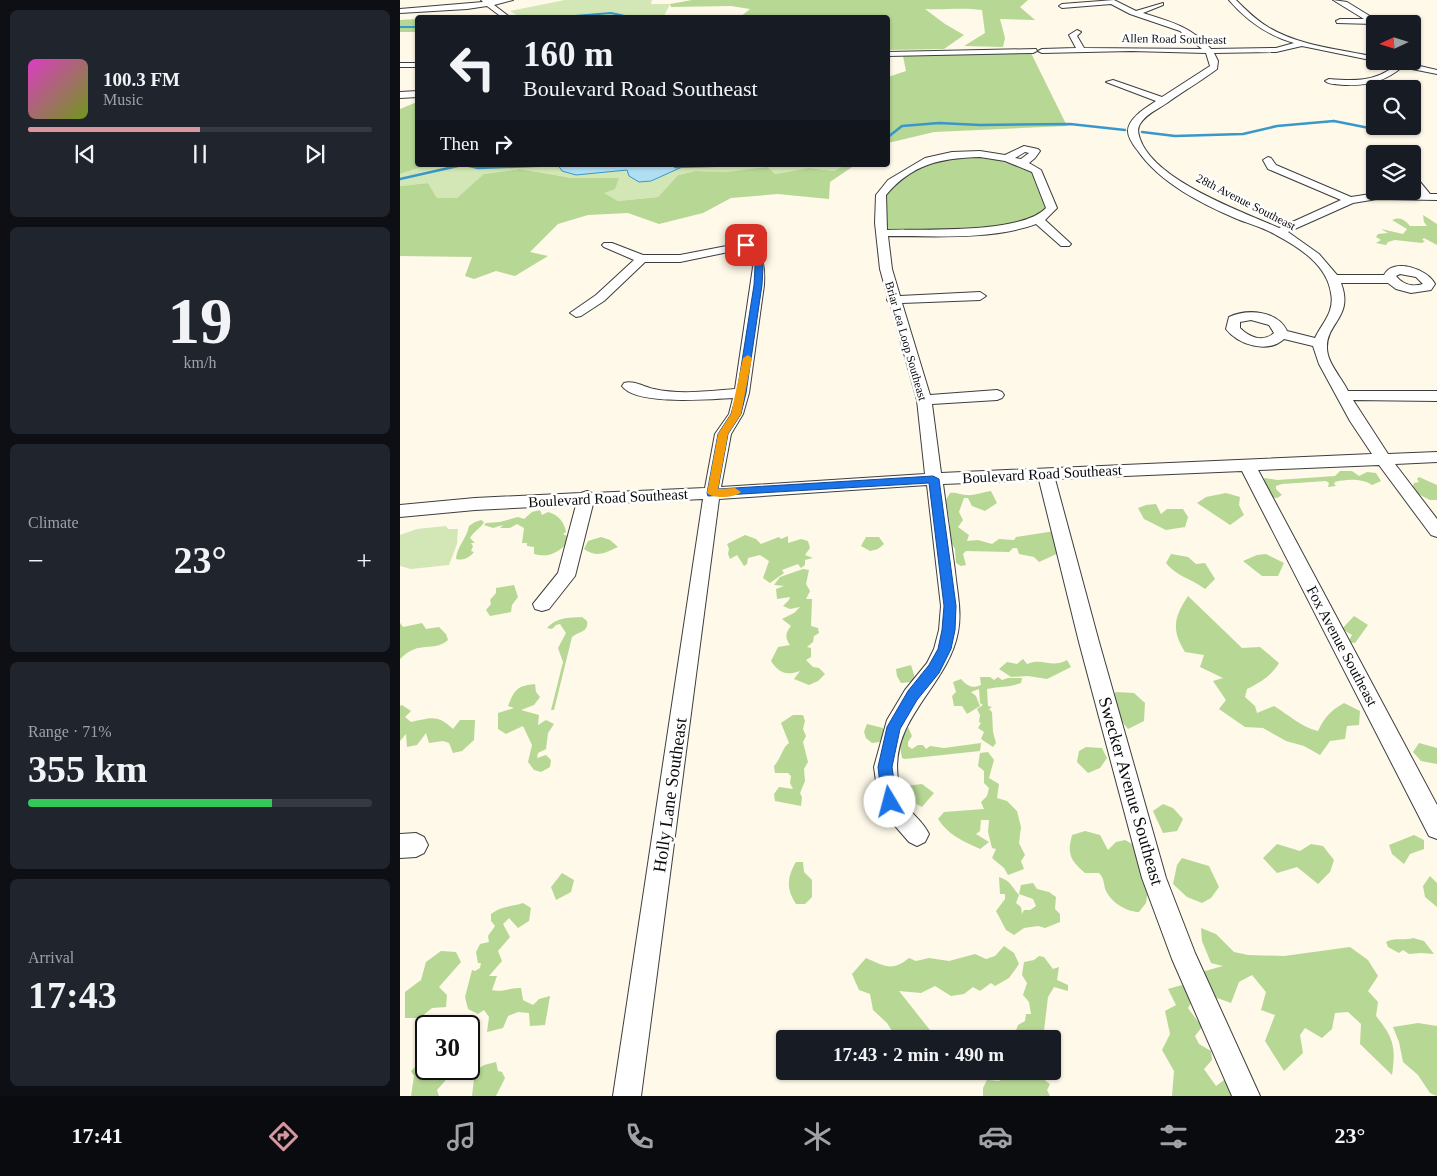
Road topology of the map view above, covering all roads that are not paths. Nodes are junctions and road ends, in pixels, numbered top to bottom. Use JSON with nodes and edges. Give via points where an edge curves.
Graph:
{"nodes":[{"id":1,"x":510,"y":0,"type":"edge"},
{"id":2,"x":1232,"y":0,"type":"edge"},
{"id":3,"x":1336,"y":0,"type":"edge"},
{"id":4,"x":1110,"y":1,"type":"edge"},
{"id":5,"x":486,"y":2,"type":"edge"},
{"id":6,"x":1161,"y":4,"type":"dead end"},
{"id":7,"x":1062,"y":6,"type":"dead end"},
{"id":8,"x":400,"y":11,"type":"edge"},
{"id":9,"x":1137,"y":13,"type":"junction"},
{"id":10,"x":504,"y":15,"type":"edge"},
{"id":11,"x":1366,"y":17,"type":"edge"},
{"id":12,"x":1340,"y":21,"type":"dead end"},
{"id":13,"x":1366,"y":22,"type":"edge"},
{"id":14,"x":1077,"y":32,"type":"dead end"},
{"id":15,"x":1304,"y":43,"type":"junction"},
{"id":16,"x":1042,"y":50,"type":"dead end"},
{"id":17,"x":1080,"y":50,"type":"junction"},
{"id":18,"x":1033,"y":51,"type":"dead end"},
{"id":19,"x":1209,"y":51,"type":"junction"},
{"id":20,"x":890,"y":54,"type":"edge"},
{"id":21,"x":1366,"y":57,"type":"edge"},
{"id":22,"x":400,"y":65,"type":"edge"},
{"id":23,"x":415,"y":65,"type":"edge"},
{"id":24,"x":1421,"y":68,"type":"edge"},
{"id":25,"x":1392,"y":70,"type":"edge"},
{"id":26,"x":1437,"y":72,"type":"edge"},
{"id":27,"x":1329,"y":81,"type":"dead end"},
{"id":28,"x":1110,"y":82,"type":"dead end"},
{"id":29,"x":400,"y":94,"type":"edge"},
{"id":30,"x":415,"y":94,"type":"edge"},
{"id":31,"x":1164,"y":101,"type":"junction"},
{"id":32,"x":1006,"y":158,"type":"junction"},
{"id":33,"x":1268,"y":160,"type":"dead end"},
{"id":34,"x":1022,"y":163,"type":"junction"},
{"id":35,"x":1421,"y":187,"type":"edge"},
{"id":36,"x":1432,"y":197,"type":"edge"},
{"id":37,"x":1350,"y":200,"type":"junction"},
{"id":38,"x":1038,"y":221,"type":"junction"},
{"id":39,"x":1279,"y":232,"type":"junction"},
{"id":40,"x":760,"y":233,"type":"dead end"},
{"id":41,"x":882,"y":233,"type":"junction"},
{"id":42,"x":1065,"y":244,"type":"dead end"},
{"id":43,"x":608,"y":245,"type":"dead end"},
{"id":44,"x":746,"y":245,"type":"junction"},
{"id":45,"x":642,"y":258,"type":"junction"},
{"id":46,"x":1333,"y":279,"type":"junction"},
{"id":47,"x":1390,"y":279,"type":"dead end"},
{"id":48,"x":980,"y":296,"type":"dead end"},
{"id":49,"x":893,"y":300,"type":"junction"},
{"id":50,"x":576,"y":313,"type":"dead end"},
{"id":51,"x":1281,"y":334,"type":"dead end"},
{"id":52,"x":1321,"y":344,"type":"junction"},
{"id":53,"x":629,"y":386,"type":"dead end"},
{"id":54,"x":742,"y":393,"type":"junction"},
{"id":55,"x":998,"y":395,"type":"dead end"},
{"id":56,"x":1343,"y":395,"type":"junction"},
{"id":57,"x":1437,"y":396,"type":"edge"},
{"id":58,"x":924,"y":400,"type":"junction"},
{"id":59,"x":1437,"y":457,"type":"edge"},
{"id":60,"x":1383,"y":459,"type":"junction"},
{"id":61,"x":1247,"y":465,"type":"junction"},
{"id":62,"x":1046,"y":474,"type":"junction"},
{"id":63,"x":933,"y":479,"type":"junction"},
{"id":64,"x":712,"y":493,"type":"junction"},
{"id":65,"x":587,"y":498,"type":"junction"},
{"id":66,"x":439,"y":508,"type":"junction"},
{"id":67,"x":400,"y":511,"type":"edge"},
{"id":68,"x":400,"y":522,"type":"edge"},
{"id":69,"x":1437,"y":531,"type":"edge"},
{"id":70,"x":542,"y":604,"type":"dead end"},
{"id":71,"x":1437,"y":828,"type":"edge"},
{"id":72,"x":917,"y":834,"type":"dead end"},
{"id":73,"x":628,"y":1096,"type":"edge"},
{"id":74,"x":1246,"y":1096,"type":"edge"}],
"edges":[{"from":1,"to":5,"type":"street"},
{"from":2,"to":15,"type":"street","via":[[1270,32]]},
{"from":3,"to":11,"type":"street"},
{"from":4,"to":7,"type":"street"},
{"from":4,"to":9,"type":"street"},
{"from":5,"to":8,"type":"street"},
{"from":5,"to":10,"type":"street"},
{"from":6,"to":9,"type":"street"},
{"from":9,"to":19,"type":"street","via":[[1182,28]]},
{"from":12,"to":13,"type":"street"},
{"from":14,"to":17,"type":"street","via":[[1073,34]]},
{"from":15,"to":19,"type":"street","name":"Allen Road Southeast","via":[[1276,50]]},
{"from":15,"to":21,"type":"street"},
{"from":16,"to":17,"type":"street","name":"Allen Road Southeast"},
{"from":17,"to":19,"type":"street","name":"Allen Road Southeast"},
{"from":18,"to":20,"type":"street"},
{"from":19,"to":31,"type":"street","name":"28th Avenue Southeast","via":[[1214,67]]},
{"from":22,"to":23,"type":"street"},
{"from":24,"to":26,"type":"street"},
{"from":25,"to":27,"type":"street","via":[[1365,84]]},
{"from":28,"to":31,"type":"street"},
{"from":29,"to":30,"type":"street"},
{"from":31,"to":39,"type":"street","name":"28th Avenue Southeast","via":[[1148,109],[1133,126],[1135,138],[1151,164],[1217,205]]},
{"from":32,"to":34,"type":"street","name":"Briar Lea Loop Southeast"},
{"from":32,"to":34,"type":"street","via":[[1024,149],[1035,152]]},
{"from":32,"to":41,"type":"street","name":"Briar Lea Loop Southeast","via":[[965,154],[928,160],[892,182],[881,195]]},
{"from":33,"to":37,"type":"street","via":[[1272,167]]},
{"from":34,"to":38,"type":"street","name":"Briar Lea Loop Southeast","via":[[1039,174],[1052,208]]},
{"from":35,"to":36,"type":"street"},
{"from":36,"to":37,"type":"street","via":[[1377,196]]},
{"from":37,"to":39,"type":"street"},
{"from":38,"to":41,"type":"street","via":[[991,229]]},
{"from":38,"to":42,"type":"street"},
{"from":39,"to":46,"type":"street","name":"28th Avenue Southeast","via":[[1315,256]]},
{"from":40,"to":44,"type":"street"},
{"from":41,"to":49,"type":"street","name":"Briar Lea Loop Southeast"},
{"from":43,"to":45,"type":"street"},
{"from":44,"to":45,"type":"street","via":[[694,256]]},
{"from":44,"to":54,"type":"street","name":"Holly Lane Southeast","via":[[756,255],[759,267]]},
{"from":45,"to":50,"type":"street","via":[[600,298]]},
{"from":46,"to":47,"type":"street"},
{"from":46,"to":52,"type":"street","name":"28th Avenue Southeast","via":[[1338,295],[1337,310]]},
{"from":48,"to":49,"type":"street"},
{"from":49,"to":58,"type":"street","name":"Briar Lea Loop Southeast"},
{"from":51,"to":52,"type":"street"},
{"from":52,"to":56,"type":"street","via":[[1321,354]]},
{"from":53,"to":54,"type":"street","via":[[665,397]]},
{"from":54,"to":64,"type":"street","name":"Holly Lane Southeast","via":[[736,414],[723,434]]},
{"from":55,"to":58,"type":"street"},
{"from":56,"to":57,"type":"street"},
{"from":56,"to":60,"type":"street"},
{"from":58,"to":63,"type":"street","name":"Briar Lea Loop Southeast"},
{"from":59,"to":60,"type":"street","name":"Boulevard Road Southeast"},
{"from":60,"to":61,"type":"street","name":"Boulevard Road Southeast"},
{"from":60,"to":69,"type":"street"},
{"from":61,"to":62,"type":"street","name":"Boulevard Road Southeast"},
{"from":61,"to":71,"type":"street","name":"Fox Avenue Southeast"},
{"from":62,"to":63,"type":"street","name":"Boulevard Road Southeast"},
{"from":62,"to":74,"type":"street","name":"Swecker Avenue Southeast","via":[[1154,878],[1185,959]]},
{"from":63,"to":64,"type":"street","name":"Boulevard Road Southeast"},
{"from":63,"to":72,"type":"street","name":"Briar Lea Loop Southeast","via":[[950,606],[948,630],[944,649],[934,669],[912,696],[894,727],[885,767],[890,802]]},
{"from":64,"to":65,"type":"street","name":"Boulevard Road Southeast"},
{"from":64,"to":73,"type":"street","name":"Holly Lane Southeast"},
{"from":65,"to":66,"type":"street","name":"Boulevard Road Southeast"},
{"from":65,"to":70,"type":"street","via":[[566,576]]},
{"from":66,"to":67,"type":"street","name":"Boulevard Road Southeast"},
{"from":66,"to":68,"type":"street","name":"Boulevard Road Southeast"}]}
